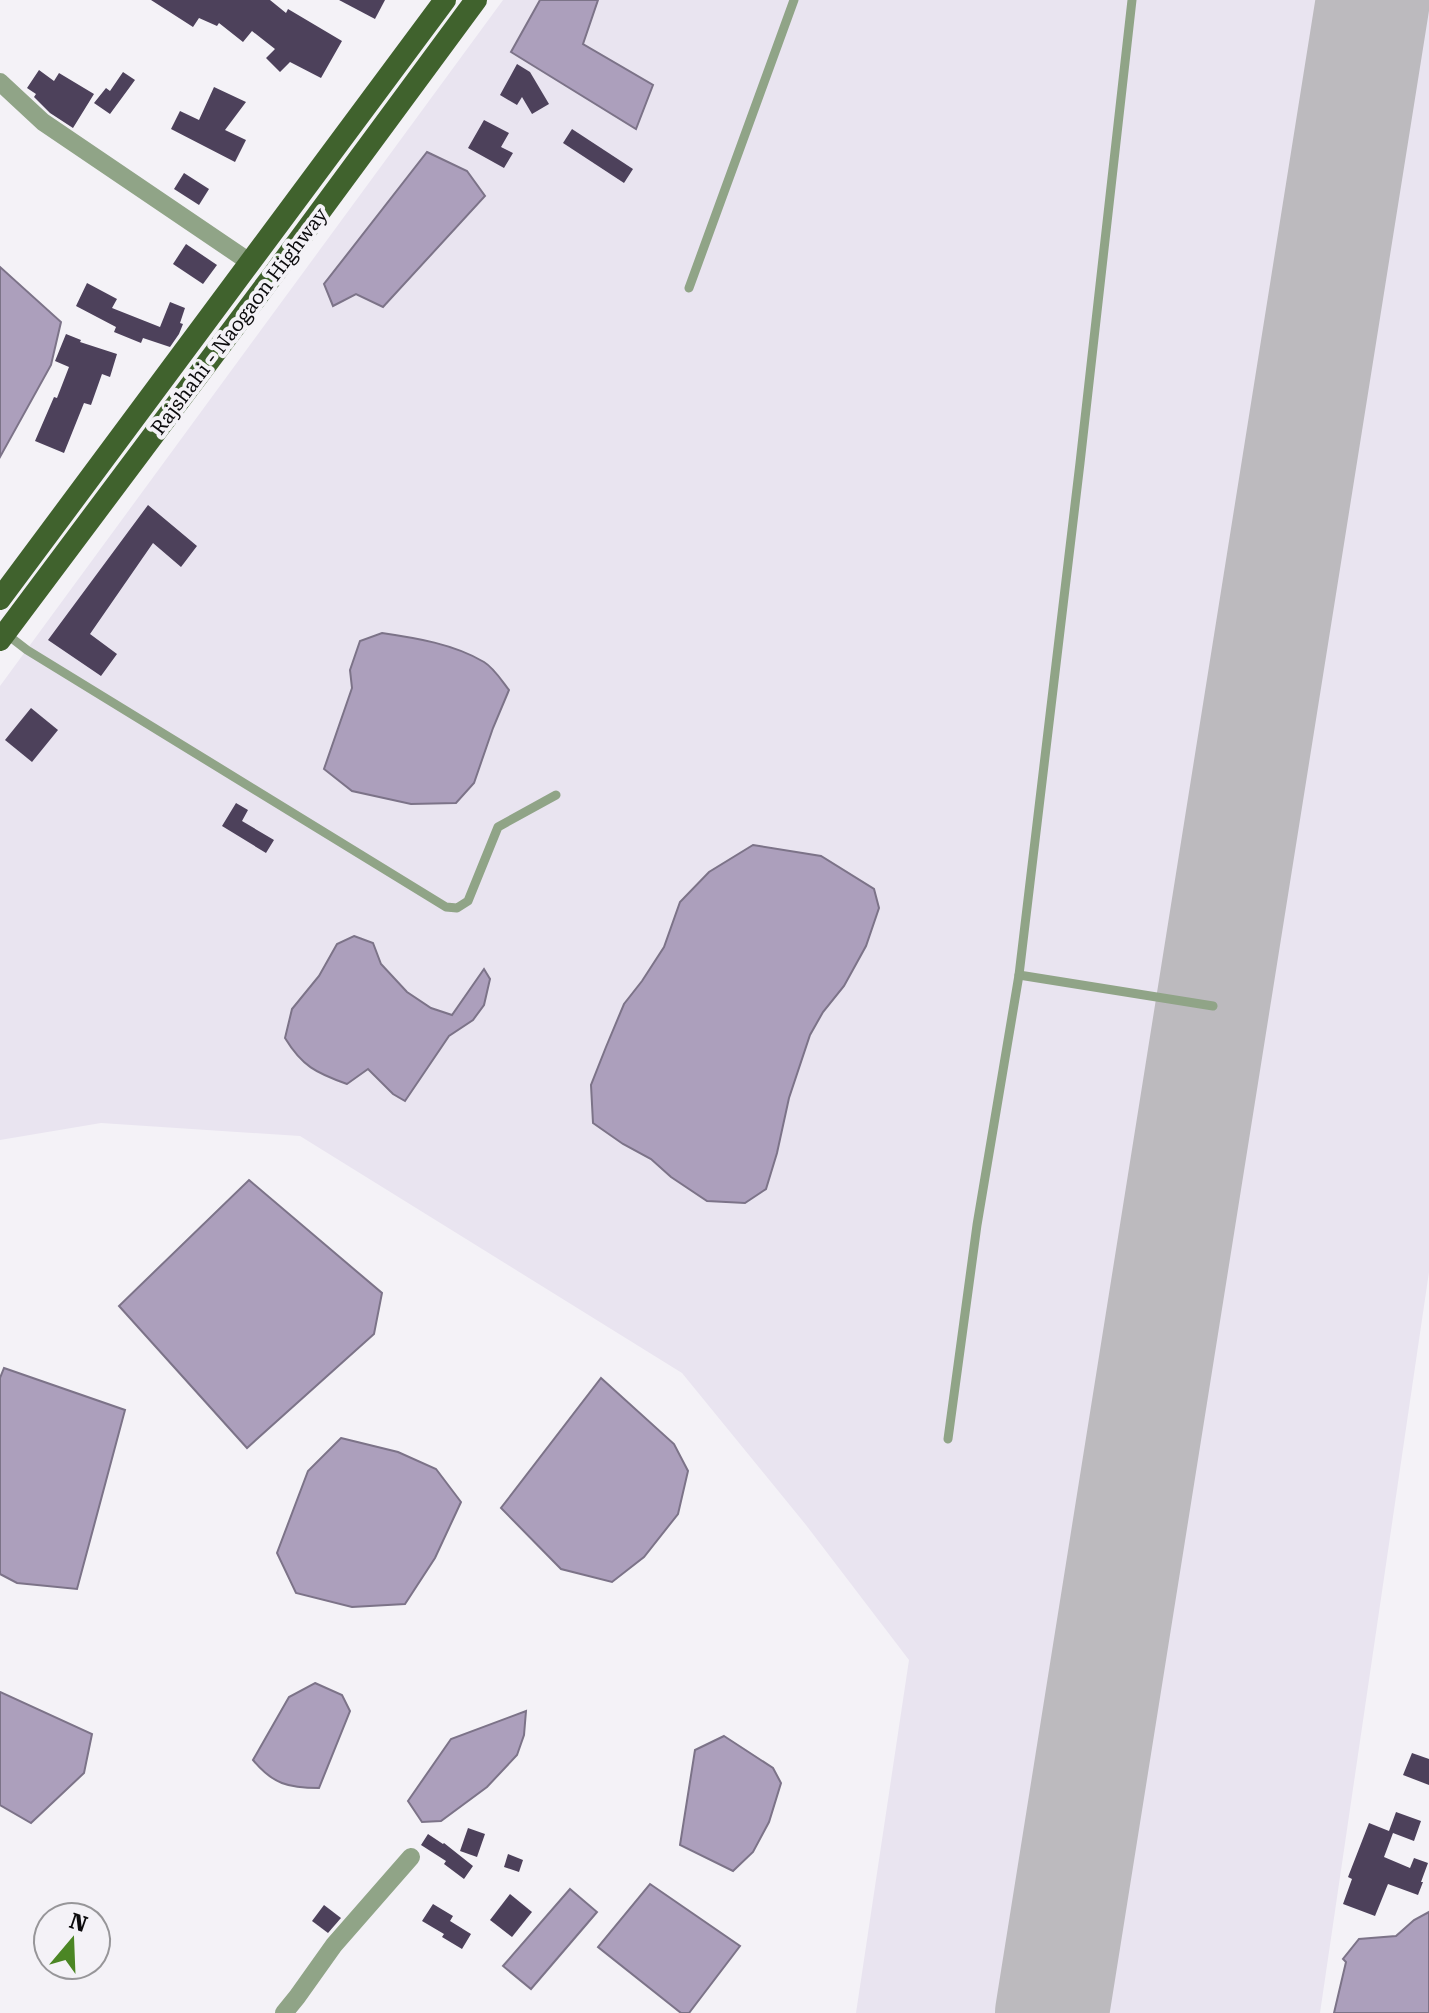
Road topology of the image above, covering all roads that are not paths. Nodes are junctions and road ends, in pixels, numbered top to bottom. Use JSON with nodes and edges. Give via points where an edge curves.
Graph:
{"nodes":[{"id":1,"x":445,"y":0,"type":"edge"},
{"id":2,"x":476,"y":0,"type":"edge"},
{"id":3,"x":794,"y":0,"type":"edge"},
{"id":4,"x":1132,"y":0,"type":"edge"},
{"id":5,"x":0,"y":82,"type":"edge"},
{"id":6,"x":251,"y":263,"type":"junction"},
{"id":7,"x":689,"y":288,"type":"dead end"},
{"id":8,"x":0,"y":599,"type":"edge"},
{"id":9,"x":3,"y":637,"type":"edge"},
{"id":10,"x":556,"y":795,"type":"dead end"},
{"id":11,"x":1019,"y":975,"type":"junction"},
{"id":12,"x":1213,"y":1006,"type":"dead end"},
{"id":13,"x":948,"y":1439,"type":"dead end"},
{"id":14,"x":411,"y":1857,"type":"dead end"},
{"id":15,"x":284,"y":2013,"type":"edge"}],
"edges":[{"from":1,"to":6,"type":"main road","name":"Rajshahi - Naogaon Highway"},
{"from":2,"to":9,"type":"main road","name":"Rajshahi - Naogaon Highway"},
{"from":3,"to":7,"type":"lane"},
{"from":4,"to":11,"type":"lane"},
{"from":5,"to":6,"type":"street","via":[[43,122]]},
{"from":6,"to":8,"type":"main road","name":"Rajshahi - Naogaon Highway"},
{"from":9,"to":10,"type":"lane","via":[[446,907],[468,901],[498,827]]},
{"from":11,"to":12,"type":"lane"},
{"from":11,"to":13,"type":"lane"},
{"from":14,"to":15,"type":"street","via":[[334,1945]]}]}
